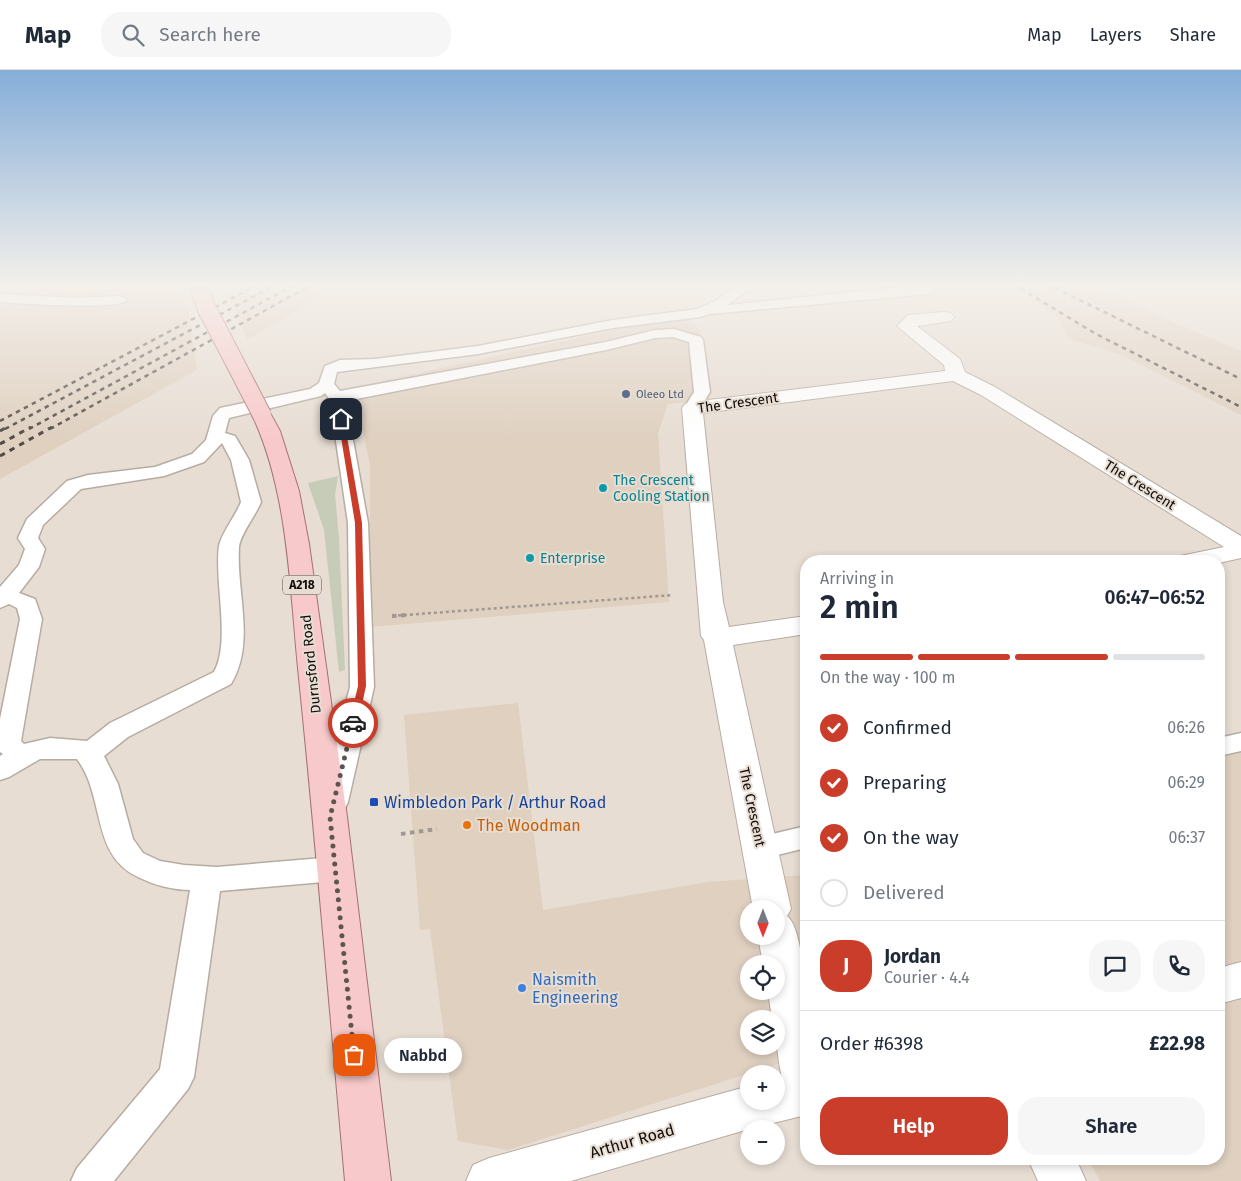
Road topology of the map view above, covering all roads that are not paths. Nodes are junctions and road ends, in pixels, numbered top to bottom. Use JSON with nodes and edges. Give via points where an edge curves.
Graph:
{"nodes":[{"id":1,"x":221,"y":336,"type":"edge"},
{"id":2,"x":551,"y":336,"type":"edge"},
{"id":3,"x":647,"y":336,"type":"edge"},
{"id":4,"x":683,"y":336,"type":"edge"},
{"id":5,"x":919,"y":336,"type":"edge"},
{"id":6,"x":956,"y":374,"type":"junction"},
{"id":7,"x":332,"y":392,"type":"junction"},
{"id":8,"x":692,"y":408,"type":"junction"},
{"id":9,"x":215,"y":435,"type":"junction"},
{"id":10,"x":1241,"y":549,"type":"edge"},
{"id":11,"x":1216,"y":555,"type":"edge"},
{"id":12,"x":2,"y":598,"type":"edge"},
{"id":13,"x":800,"y":626,"type":"edge"},
{"id":14,"x":715,"y":636,"type":"junction"},
{"id":15,"x":1241,"y":742,"type":"edge"},
{"id":16,"x":1225,"y":746,"type":"edge"},
{"id":17,"x":88,"y":754,"type":"junction"},
{"id":18,"x":10,"y":763,"type":"edge"},
{"id":19,"x":330,"y":817,"type":"junction"},
{"id":20,"x":800,"y":838,"type":"edge"},
{"id":21,"x":761,"y":847,"type":"junction"},
{"id":22,"x":335,"y":869,"type":"junction"},
{"id":23,"x":207,"y":880,"type":"junction"},
{"id":24,"x":770,"y":900,"type":"edge"},
{"id":25,"x":779,"y":945,"type":"edge"},
{"id":26,"x":1241,"y":980,"type":"edge"},
{"id":27,"x":1225,"y":984,"type":"edge"},
{"id":28,"x":800,"y":1059,"type":"edge"},
{"id":29,"x":800,"y":1093,"type":"edge"},
{"id":30,"x":785,"y":1098,"type":"edge"},
{"id":31,"x":744,"y":1110,"type":"edge"},
{"id":32,"x":1054,"y":1165,"type":"edge"},
{"id":33,"x":90,"y":1181,"type":"edge"},
{"id":34,"x":368,"y":1181,"type":"edge"},
{"id":35,"x":488,"y":1181,"type":"edge"},
{"id":36,"x":1063,"y":1181,"type":"edge"}],
"edges":[{"from":1,"to":19,"type":"main road","name":"Durnsford Road","number":"A218","bridge":true,"via":[[270,431],[288,491],[299,553]]},
{"from":2,"to":7,"type":"lane","via":[[478,350],[340,366],[330,369]]},
{"from":3,"to":7,"type":"lane","via":[[345,396]]},
{"from":4,"to":8,"type":"lane","via":[[696,340],[702,392]]},
{"from":5,"to":6,"type":"street","via":[[953,363]]},
{"from":6,"to":8,"type":"street","name":"The Crescent"},
{"from":6,"to":10,"type":"street","name":"The Crescent","via":[[988,390]]},
{"from":7,"to":9,"type":"lane","via":[[226,412],[220,416]]},
{"from":7,"to":19,"type":"lane","via":[[358,523],[362,686]]},
{"from":8,"to":14,"type":"street","name":"The Crescent"},
{"from":9,"to":12,"type":"lane","via":[[214,442],[198,458],[158,472],[88,480],[74,485],[34,523],[28,538],[35,549],[29,567]]},
{"from":9,"to":17,"type":"lane","via":[[229,440],[240,460],[251,502],[230,545],[232,638],[229,667],[223,678],[119,730]]},
{"from":10,"to":11,"type":"street"},
{"from":12,"to":18,"type":"lane","via":[[28,604],[31,619],[8,744]]},
{"from":13,"to":14,"type":"street","via":[[737,636]]},
{"from":14,"to":21,"type":"street","name":"The Crescent"},
{"from":15,"to":16,"type":"lane"},
{"from":17,"to":18,"type":"lane","via":[[85,750],[56,746]]},
{"from":17,"to":23,"type":"lane","via":[[107,786],[121,846],[137,866],[163,876]]},
{"from":19,"to":22,"type":"main road","name":"Durnsford Road","number":"A218"},
{"from":20,"to":21,"type":"lane"},
{"from":21,"to":24,"type":"street","name":"The Crescent"},
{"from":22,"to":23,"type":"lane"},
{"from":22,"to":34,"type":"main road","name":"Durnsford Road","number":"A218"},
{"from":23,"to":33,"type":"lane","via":[[176,1077]]},
{"from":25,"to":28,"type":"street"},
{"from":26,"to":27,"type":"street"},
{"from":29,"to":30,"type":"street","name":"Arthur Road"},
{"from":31,"to":35,"type":"street","name":"Arthur Road"},
{"from":32,"to":36,"type":"street"}]}
